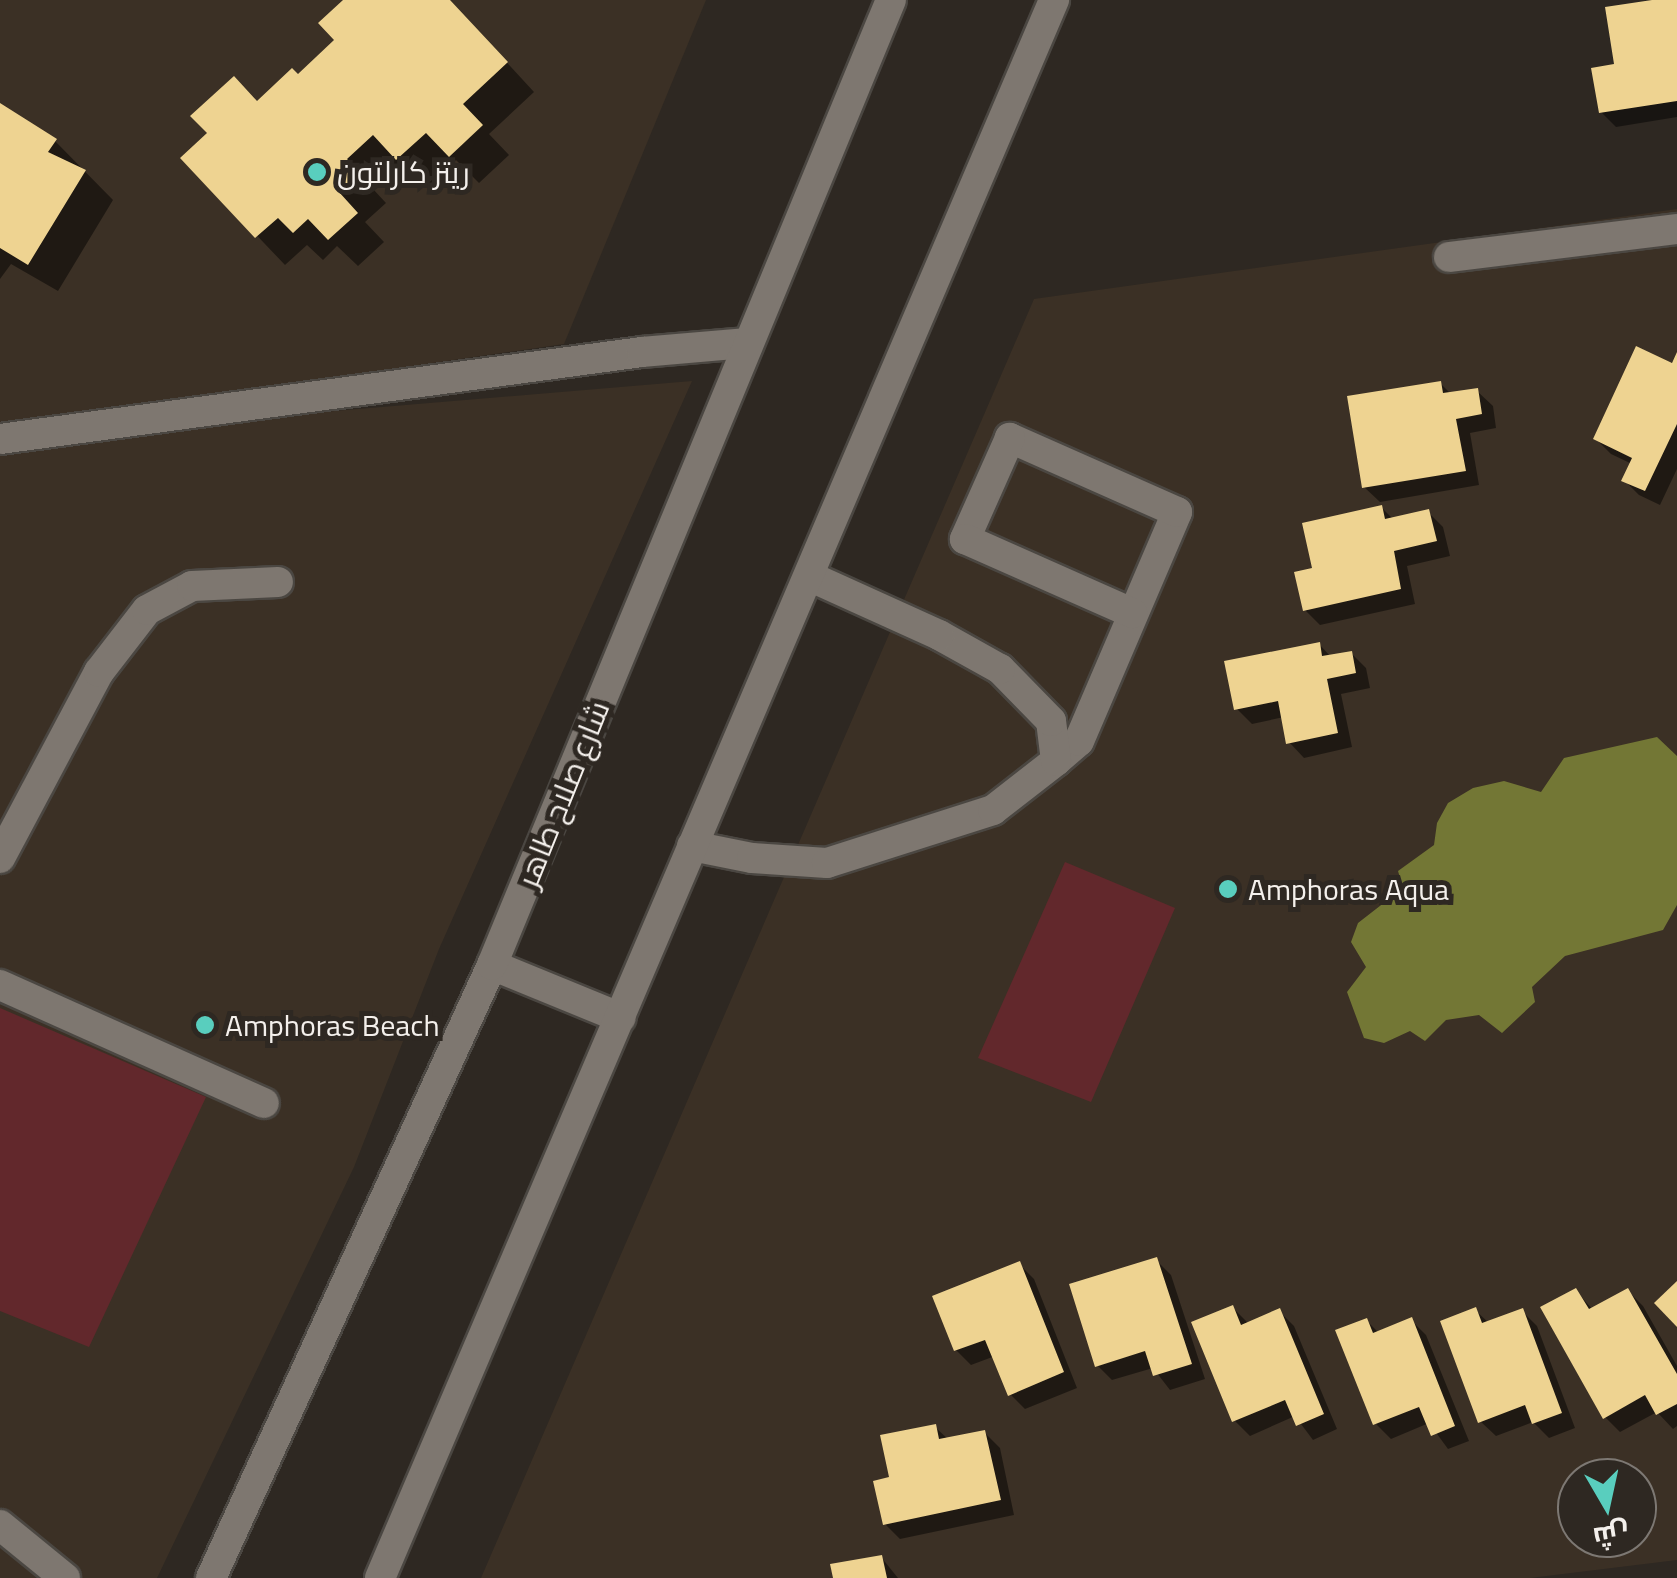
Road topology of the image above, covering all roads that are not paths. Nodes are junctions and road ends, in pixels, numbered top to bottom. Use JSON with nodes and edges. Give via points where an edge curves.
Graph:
{"nodes":[{"id":1,"x":890,"y":0,"type":"edge"},
{"id":2,"x":1054,"y":0,"type":"edge"},
{"id":3,"x":1677,"y":228,"type":"edge"},
{"id":4,"x":1449,"y":257,"type":"dead end"},
{"id":5,"x":748,"y":343,"type":"junction"},
{"id":6,"x":0,"y":439,"type":"edge"},
{"id":7,"x":811,"y":577,"type":"junction"},
{"id":8,"x":278,"y":582,"type":"dead end"},
{"id":9,"x":1132,"y":613,"type":"junction"},
{"id":10,"x":1056,"y":762,"type":"junction"},
{"id":11,"x":692,"y":846,"type":"junction"},
{"id":12,"x":0,"y":858,"type":"edge"},
{"id":13,"x":492,"y":966,"type":"junction"},
{"id":14,"x":0,"y":985,"type":"edge"},
{"id":15,"x":621,"y":1018,"type":"junction"},
{"id":16,"x":264,"y":1103,"type":"dead end"},
{"id":17,"x":0,"y":1525,"type":"edge"},
{"id":18,"x":65,"y":1578,"type":"edge"},
{"id":19,"x":211,"y":1578,"type":"edge"},
{"id":20,"x":380,"y":1578,"type":"edge"}],
"edges":[{"from":1,"to":5,"type":"street","name":"شارع صلاح طاهر"},
{"from":2,"to":7,"type":"street"},
{"from":3,"to":4,"type":"street"},
{"from":5,"to":6,"type":"street"},
{"from":5,"to":13,"type":"street","name":"شارع صلاح طاهر"},
{"from":7,"to":10,"type":"street","via":[[1000,668],[1051,721]]},
{"from":7,"to":11,"type":"street"},
{"from":8,"to":12,"type":"street","via":[[192,586],[147,610],[99,672]]},
{"from":9,"to":9,"type":"street","via":[[1177,512],[1010,438],[965,539]]},
{"from":9,"to":10,"type":"street","via":[[1078,741]]},
{"from":10,"to":11,"type":"street","via":[[994,810],[827,862]]},
{"from":11,"to":15,"type":"street"},
{"from":13,"to":15,"type":"street"},
{"from":13,"to":19,"type":"street","name":"شارع صلاح طاهر"},
{"from":14,"to":16,"type":"street"},
{"from":15,"to":20,"type":"street"},
{"from":17,"to":18,"type":"street"}]}
